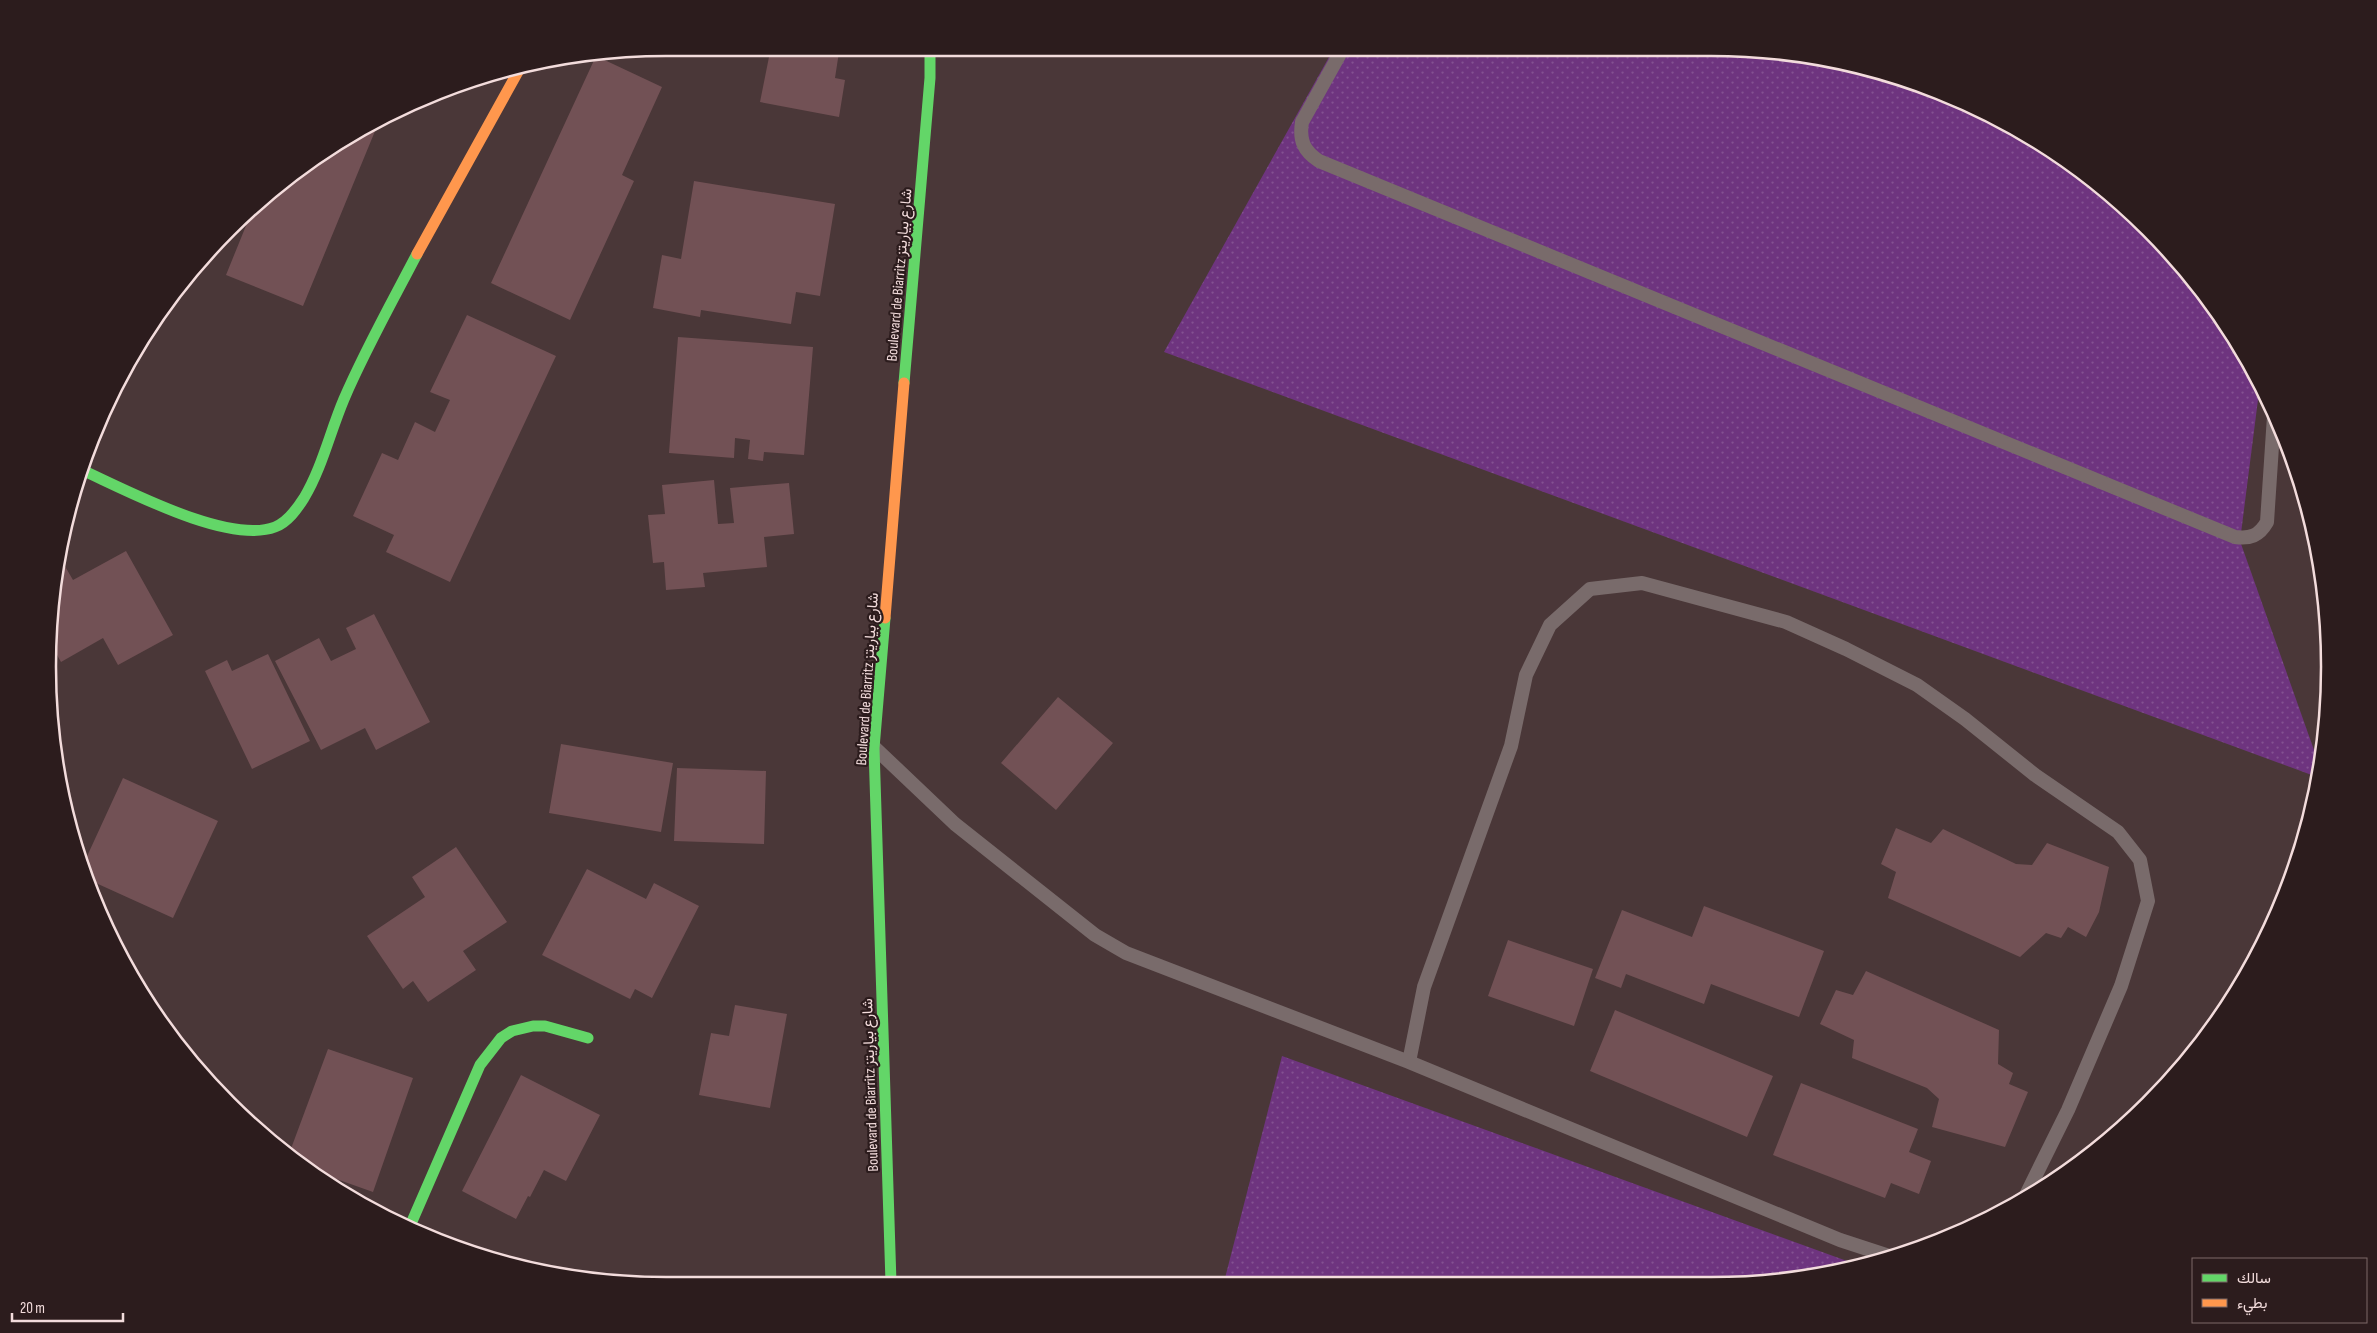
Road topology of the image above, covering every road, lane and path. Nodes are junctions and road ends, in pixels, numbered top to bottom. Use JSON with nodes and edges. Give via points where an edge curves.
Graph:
{"nodes":[{"id":1,"x":930,"y":56,"type":"edge"},
{"id":2,"x":940,"y":56,"type":"edge"},
{"id":3,"x":1339,"y":56,"type":"edge"},
{"id":4,"x":516,"y":75,"type":"edge"},
{"id":5,"x":930,"y":78,"type":"junction"},
{"id":6,"x":2273,"y":431,"type":"edge"},
{"id":7,"x":88,"y":473,"type":"edge"},
{"id":8,"x":874,"y":748,"type":"junction"},
{"id":9,"x":588,"y":1038,"type":"dead end"},
{"id":10,"x":1409,"y":1062,"type":"junction"},
{"id":11,"x":2030,"y":1186,"type":"edge"},
{"id":12,"x":412,"y":1221,"type":"edge"},
{"id":13,"x":1879,"y":1253,"type":"edge"},
{"id":14,"x":891,"y":1277,"type":"edge"}],
"edges":[{"from":1,"to":5,"type":"street","name":"Boulevard de Biarritz شارع بياريتز"},
{"from":2,"to":5,"type":"street","name":"Boulevard de Biarritz شارع بياريتز"},
{"from":3,"to":6,"type":"lane","via":[[1302,122],[1302,145],[1319,161],[2235,537],[2255,536],[2267,522]]},
{"from":4,"to":7,"type":"street","via":[[442,206],[382,323],[344,398],[311,483],[292,514],[276,527],[262,530],[219,525],[176,511]]},
{"from":5,"to":8,"type":"street","name":"Boulevard de Biarritz شارع بياريتز"},
{"from":8,"to":10,"type":"lane","via":[[956,824],[1095,935],[1126,952]]},
{"from":8,"to":14,"type":"street","name":"Boulevard de Biarritz شارع بياريتز"},
{"from":9,"to":12,"type":"street","via":[[545,1026],[533,1026],[500,1038],[480,1065]]},
{"from":10,"to":11,"type":"lane","via":[[1424,987],[1511,746],[1526,675],[1550,625],[1590,588],[1642,583],[1786,622],[1917,685],[2035,775],[2118,832],[2140,860],[2148,901],[2121,986],[2068,1110]]},
{"from":10,"to":13,"type":"lane","via":[[1840,1240]]}]}
